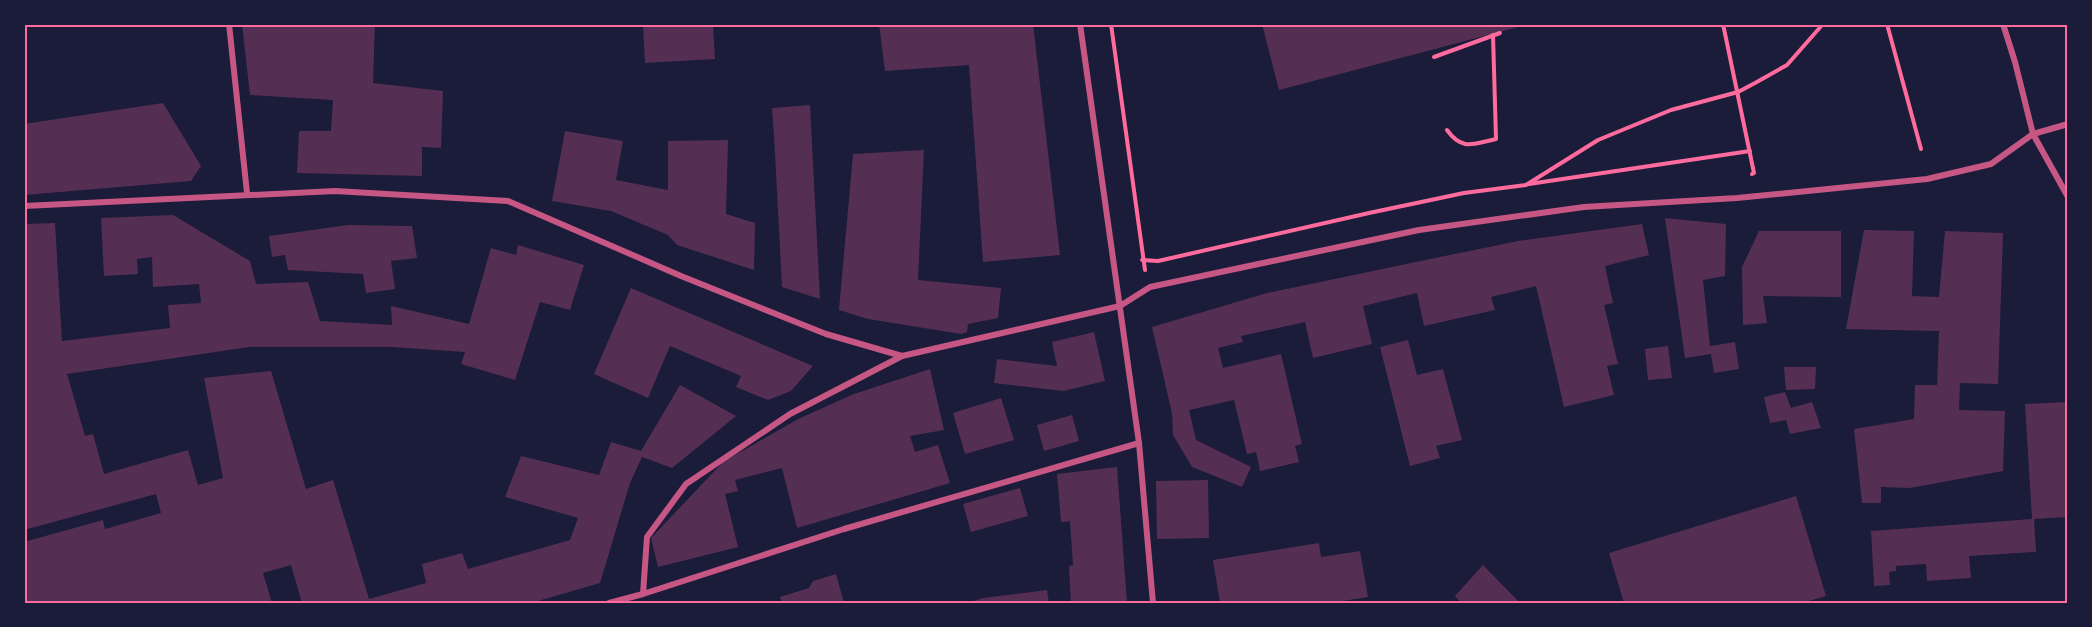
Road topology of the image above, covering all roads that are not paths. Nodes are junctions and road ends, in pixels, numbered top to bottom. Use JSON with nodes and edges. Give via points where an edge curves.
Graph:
{"nodes":[{"id":1,"x":229,"y":24,"type":"edge"},
{"id":2,"x":1080,"y":24,"type":"edge"},
{"id":3,"x":2003,"y":24,"type":"edge"},
{"id":4,"x":2068,"y":124,"type":"edge"},
{"id":5,"x":2033,"y":134,"type":"junction"},
{"id":6,"x":247,"y":193,"type":"junction"},
{"id":7,"x":2068,"y":197,"type":"edge"},
{"id":8,"x":24,"y":206,"type":"edge"},
{"id":9,"x":1120,"y":306,"type":"junction"},
{"id":10,"x":902,"y":356,"type":"junction"},
{"id":11,"x":1139,"y":442,"type":"junction"},
{"id":12,"x":643,"y":594,"type":"junction"},
{"id":13,"x":609,"y":603,"type":"edge"},
{"id":14,"x":1153,"y":603,"type":"edge"}],
"edges":[{"from":1,"to":6,"type":"street"},
{"from":2,"to":9,"type":"street"},
{"from":3,"to":5,"type":"street"},
{"from":4,"to":5,"type":"street"},
{"from":5,"to":7,"type":"street"},
{"from":5,"to":9,"type":"street","via":[[1991,164],[1937,177],[1737,198],[1584,207],[1419,230],[1150,287]]},
{"from":6,"to":8,"type":"street"},
{"from":6,"to":10,"type":"street","via":[[335,191],[508,201],[815,330]]},
{"from":9,"to":10,"type":"street"},
{"from":9,"to":11,"type":"street"},
{"from":10,"to":12,"type":"street","via":[[790,414],[686,484],[647,537]]},
{"from":11,"to":12,"type":"street","via":[[844,529]]},
{"from":11,"to":14,"type":"street"},
{"from":12,"to":13,"type":"street"}]}
